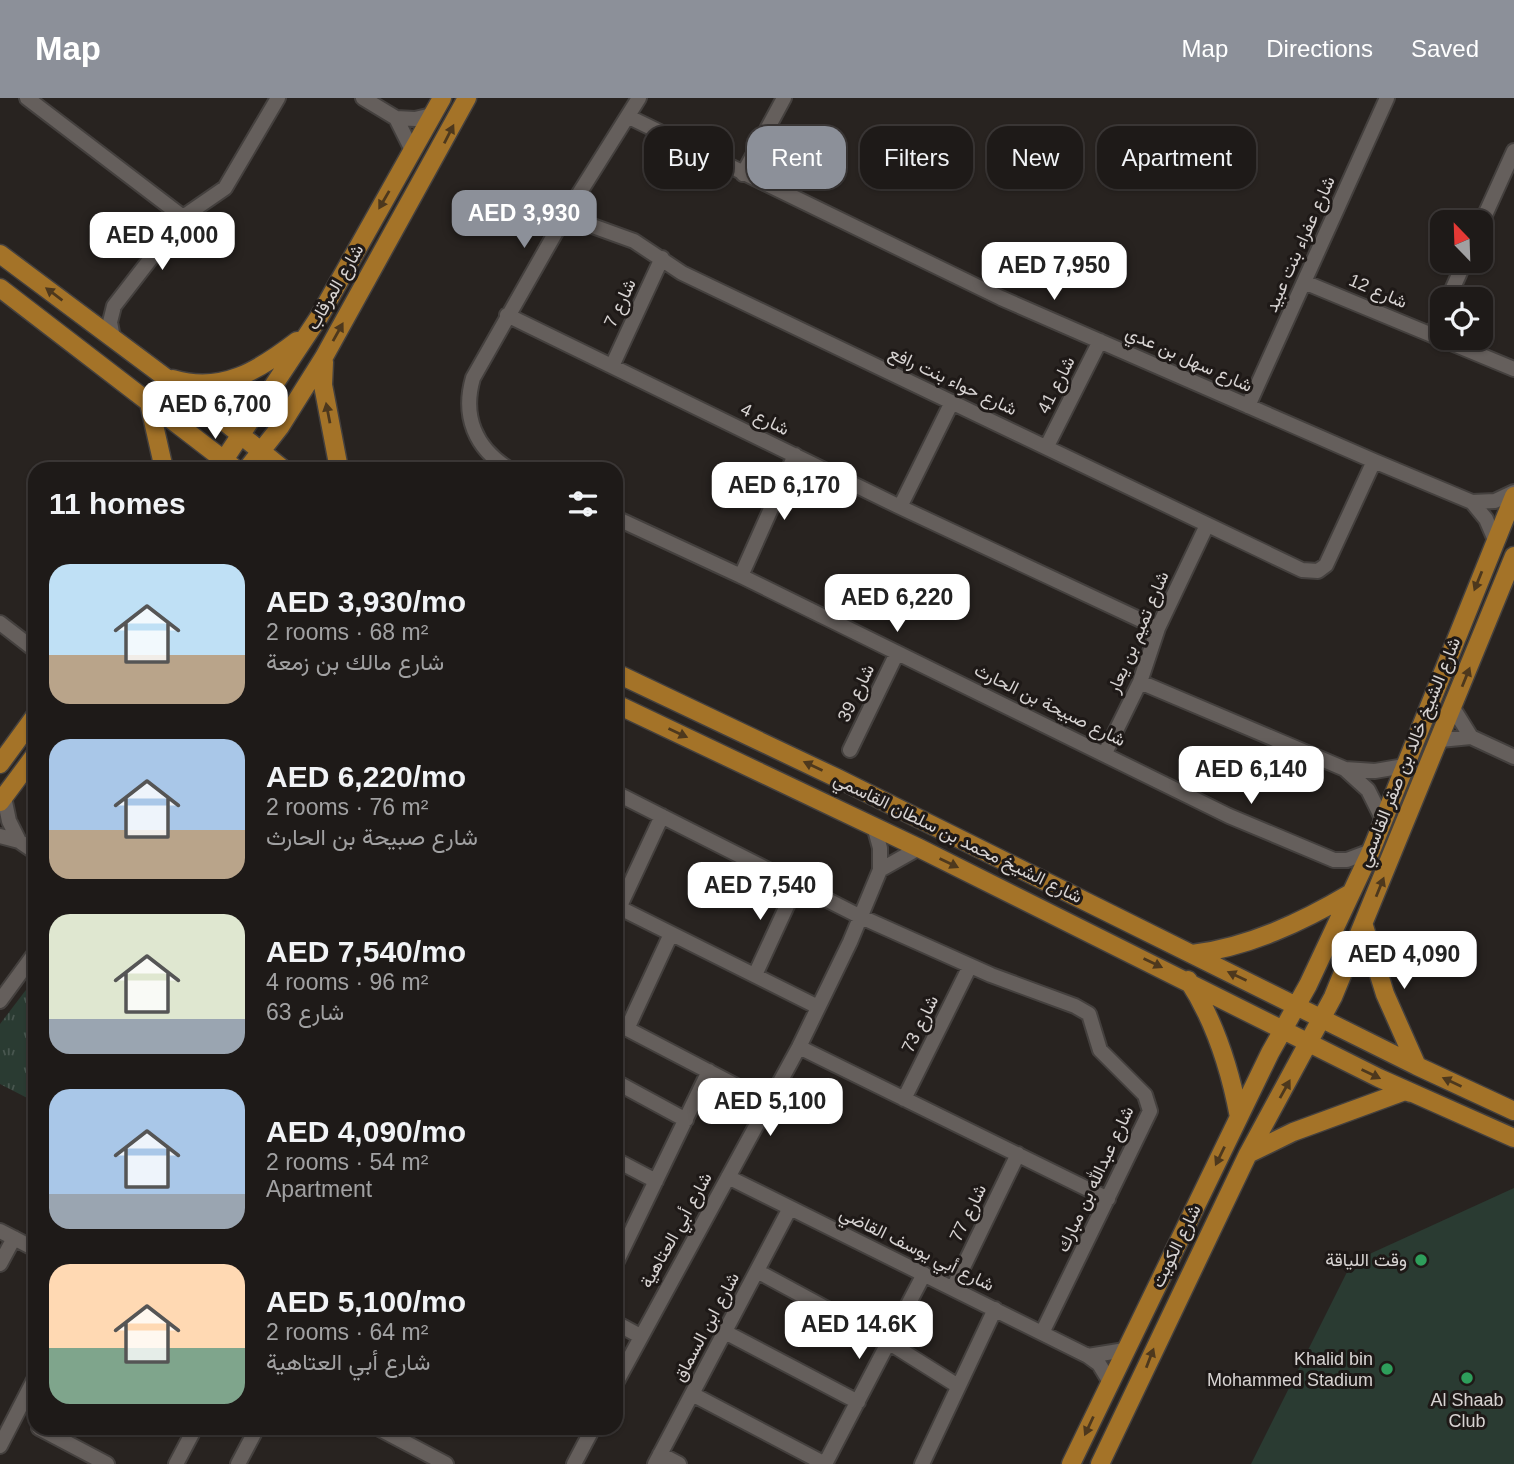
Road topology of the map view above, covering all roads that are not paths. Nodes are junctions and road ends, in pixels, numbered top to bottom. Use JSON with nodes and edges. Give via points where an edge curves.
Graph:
{"nodes":[{"id":1,"x":27,"y":98,"type":"edge"},
{"id":2,"x":278,"y":98,"type":"edge"},
{"id":3,"x":363,"y":98,"type":"edge"},
{"id":4,"x":442,"y":98,"type":"edge"},
{"id":5,"x":467,"y":98,"type":"edge"},
{"id":6,"x":639,"y":98,"type":"edge"},
{"id":7,"x":784,"y":98,"type":"edge"},
{"id":8,"x":1387,"y":98,"type":"edge"},
{"id":9,"x":432,"y":116,"type":"junction"},
{"id":10,"x":629,"y":117,"type":"junction"},
{"id":11,"x":396,"y":118,"type":"junction"},
{"id":12,"x":412,"y":150,"type":"junction"},
{"id":13,"x":1514,"y":151,"type":"edge"},
{"id":14,"x":743,"y":174,"type":"junction"},
{"id":15,"x":1487,"y":210,"type":"edge"},
{"id":16,"x":565,"y":216,"type":"junction"},
{"id":17,"x":183,"y":217,"type":"junction"},
{"id":18,"x":0,"y":254,"type":"edge"},
{"id":19,"x":662,"y":258,"type":"junction"},
{"id":20,"x":1304,"y":282,"type":"junction"},
{"id":21,"x":0,"y":289,"type":"edge"},
{"id":22,"x":114,"y":306,"type":"junction"},
{"id":23,"x":508,"y":315,"type":"junction"},
{"id":24,"x":84,"y":316,"type":"junction"},
{"id":25,"x":309,"y":333,"type":"junction"},
{"id":26,"x":1430,"y":334,"type":"edge"},
{"id":27,"x":113,"y":338,"type":"junction"},
{"id":28,"x":1100,"y":341,"type":"junction"},
{"id":29,"x":1468,"y":350,"type":"edge"},
{"id":30,"x":324,"y":357,"type":"junction"},
{"id":31,"x":613,"y":365,"type":"junction"},
{"id":32,"x":1514,"y":369,"type":"edge"},
{"id":33,"x":164,"y":376,"type":"junction"},
{"id":34,"x":952,"y":402,"type":"junction"},
{"id":35,"x":149,"y":403,"type":"junction"},
{"id":36,"x":1248,"y":406,"type":"junction"},
{"id":37,"x":243,"y":436,"type":"junction"},
{"id":38,"x":1047,"y":446,"type":"junction"},
{"id":39,"x":261,"y":451,"type":"junction"},
{"id":40,"x":795,"y":454,"type":"junction"},
{"id":41,"x":1374,"y":461,"type":"junction"},
{"id":42,"x":162,"y":462,"type":"edge"},
{"id":43,"x":221,"y":462,"type":"edge"},
{"id":44,"x":228,"y":462,"type":"edge"},
{"id":45,"x":252,"y":462,"type":"edge"},
{"id":46,"x":275,"y":462,"type":"edge"},
{"id":47,"x":338,"y":462,"type":"edge"},
{"id":48,"x":497,"y":462,"type":"edge"},
{"id":49,"x":1514,"y":494,"type":"edge"},
{"id":50,"x":1472,"y":502,"type":"junction"},
{"id":51,"x":900,"y":507,"type":"junction"},
{"id":52,"x":623,"y":522,"type":"edge"},
{"id":53,"x":1207,"y":525,"type":"junction"},
{"id":54,"x":1495,"y":540,"type":"junction"},
{"id":55,"x":1514,"y":556,"type":"edge"},
{"id":56,"x":1510,"y":574,"type":"edge"},
{"id":57,"x":741,"y":576,"type":"junction"},
{"id":58,"x":0,"y":624,"type":"edge"},
{"id":59,"x":1158,"y":628,"type":"junction"},
{"id":60,"x":28,"y":645,"type":"edge"},
{"id":61,"x":897,"y":653,"type":"junction"},
{"id":62,"x":623,"y":676,"type":"edge"},
{"id":63,"x":1140,"y":682,"type":"junction"},
{"id":64,"x":623,"y":707,"type":"edge"},
{"id":65,"x":1453,"y":708,"type":"junction"},
{"id":66,"x":28,"y":725,"type":"edge"},
{"id":67,"x":1471,"y":737,"type":"junction"},
{"id":68,"x":1440,"y":740,"type":"junction"},
{"id":69,"x":850,"y":750,"type":"dead end"},
{"id":70,"x":1105,"y":753,"type":"junction"},
{"id":71,"x":1514,"y":757,"type":"edge"},
{"id":72,"x":1,"y":761,"type":"edge"},
{"id":73,"x":28,"y":764,"type":"edge"},
{"id":74,"x":1404,"y":766,"type":"junction"},
{"id":75,"x":1345,"y":769,"type":"junction"},
{"id":76,"x":623,"y":796,"type":"edge"},
{"id":77,"x":2,"y":800,"type":"edge"},
{"id":78,"x":662,"y":816,"type":"junction"},
{"id":79,"x":1383,"y":820,"type":"junction"},
{"id":80,"x":874,"y":826,"type":"junction"},
{"id":81,"x":0,"y":836,"type":"edge"},
{"id":82,"x":19,"y":841,"type":"junction"},
{"id":83,"x":28,"y":847,"type":"edge"},
{"id":84,"x":919,"y":848,"type":"junction"},
{"id":85,"x":1371,"y":851,"type":"junction"},
{"id":86,"x":880,"y":870,"type":"junction"},
{"id":87,"x":797,"y":884,"type":"junction"},
{"id":88,"x":1351,"y":893,"type":"junction"},
{"id":89,"x":623,"y":897,"type":"edge"},
{"id":90,"x":623,"y":910,"type":"edge"},
{"id":91,"x":859,"y":916,"type":"junction"},
{"id":92,"x":1364,"y":926,"type":"junction"},
{"id":93,"x":671,"y":934,"type":"junction"},
{"id":94,"x":1192,"y":954,"type":"junction"},
{"id":95,"x":28,"y":962,"type":"edge"},
{"id":96,"x":970,"y":966,"type":"junction"},
{"id":97,"x":755,"y":975,"type":"junction"},
{"id":98,"x":1188,"y":980,"type":"junction"},
{"id":99,"x":0,"y":1000,"type":"edge"},
{"id":100,"x":1298,"y":1005,"type":"junction"},
{"id":101,"x":818,"y":1007,"type":"junction"},
{"id":102,"x":1322,"y":1017,"type":"junction"},
{"id":103,"x":623,"y":1024,"type":"edge"},
{"id":104,"x":623,"y":1027,"type":"edge"},
{"id":105,"x":1284,"y":1029,"type":"junction"},
{"id":106,"x":1310,"y":1043,"type":"junction"},
{"id":107,"x":799,"y":1047,"type":"junction"},
{"id":108,"x":1417,"y":1066,"type":"junction"},
{"id":109,"x":709,"y":1071,"type":"junction"},
{"id":110,"x":623,"y":1086,"type":"edge"},
{"id":111,"x":1417,"y":1095,"type":"junction"},
{"id":112,"x":904,"y":1098,"type":"junction"},
{"id":113,"x":769,"y":1103,"type":"junction"},
{"id":114,"x":1514,"y":1111,"type":"edge"},
{"id":115,"x":1239,"y":1117,"type":"junction"},
{"id":116,"x":685,"y":1120,"type":"junction"},
{"id":117,"x":1514,"y":1139,"type":"edge"},
{"id":118,"x":1018,"y":1154,"type":"junction"},
{"id":119,"x":1248,"y":1154,"type":"junction"},
{"id":120,"x":623,"y":1164,"type":"edge"},
{"id":121,"x":728,"y":1177,"type":"junction"},
{"id":122,"x":656,"y":1181,"type":"junction"},
{"id":123,"x":1108,"y":1199,"type":"junction"},
{"id":124,"x":790,"y":1208,"type":"junction"},
{"id":125,"x":0,"y":1231,"type":"edge"},
{"id":126,"x":623,"y":1237,"type":"edge"},
{"id":127,"x":14,"y":1238,"type":"junction"},
{"id":128,"x":28,"y":1245,"type":"edge"},
{"id":129,"x":0,"y":1264,"type":"edge"},
{"id":130,"x":757,"y":1271,"type":"junction"},
{"id":131,"x":924,"y":1274,"type":"junction"},
{"id":132,"x":953,"y":1289,"type":"junction"},
{"id":133,"x":995,"y":1309,"type":"junction"},
{"id":134,"x":623,"y":1327,"type":"edge"},
{"id":135,"x":725,"y":1332,"type":"junction"},
{"id":136,"x":1042,"y":1332,"type":"junction"},
{"id":137,"x":640,"y":1336,"type":"junction"},
{"id":138,"x":888,"y":1342,"type":"junction"},
{"id":139,"x":1125,"y":1350,"type":"junction"},
{"id":140,"x":1088,"y":1356,"type":"junction"},
{"id":141,"x":623,"y":1369,"type":"edge"},
{"id":142,"x":1110,"y":1382,"type":"junction"},
{"id":143,"x":958,"y":1387,"type":"junction"},
{"id":144,"x":28,"y":1392,"type":"edge"},
{"id":145,"x":692,"y":1394,"type":"junction"},
{"id":146,"x":858,"y":1402,"type":"junction"},
{"id":147,"x":16,"y":1415,"type":"junction"},
{"id":148,"x":28,"y":1422,"type":"edge"},
{"id":149,"x":52,"y":1435,"type":"edge"},
{"id":150,"x":187,"y":1435,"type":"edge"},
{"id":151,"x":253,"y":1435,"type":"edge"},
{"id":152,"x":391,"y":1435,"type":"edge"},
{"id":153,"x":589,"y":1435,"type":"edge"},
{"id":154,"x":0,"y":1444,"type":"edge"},
{"id":155,"x":658,"y":1459,"type":"edge"},
{"id":156,"x":107,"y":1464,"type":"edge"},
{"id":157,"x":176,"y":1464,"type":"edge"},
{"id":158,"x":238,"y":1464,"type":"edge"},
{"id":159,"x":446,"y":1464,"type":"edge"},
{"id":160,"x":574,"y":1464,"type":"edge"},
{"id":161,"x":679,"y":1464,"type":"edge"},
{"id":162,"x":825,"y":1464,"type":"edge"},
{"id":163,"x":922,"y":1464,"type":"edge"},
{"id":164,"x":1071,"y":1464,"type":"edge"},
{"id":165,"x":1100,"y":1464,"type":"edge"}],
"edges":[{"from":1,"to":17,"type":"street"},
{"from":2,"to":17,"type":"street","via":[[225,188]]},
{"from":3,"to":11,"type":"street"},
{"from":4,"to":9,"type":"main road","name":"شارع المرقاب"},
{"from":30,"to":5,"type":"main road","name":"شارع المرقاب","one_way":true},
{"from":6,"to":10,"type":"street"},
{"from":7,"to":14,"type":"street"},
{"from":8,"to":20,"type":"street","name":"شارع عفراء بنت عبيد"},
{"from":9,"to":11,"type":"street"},
{"from":9,"to":12,"type":"main road","name":"شارع المرقاب"},
{"from":10,"to":14,"type":"street","name":"شارع سهل بن عدي"},
{"from":10,"to":16,"type":"street"},
{"from":11,"to":12,"type":"street"},
{"from":12,"to":25,"type":"main road","name":"شارع المرقاب","one_way":true},
{"from":13,"to":15,"type":"street"},
{"from":14,"to":28,"type":"street","name":"شارع سهل بن عدي"},
{"from":16,"to":19,"type":"street","name":"شارع حواء بنت رافع","via":[[634,241]]},
{"from":16,"to":23,"type":"street"},
{"from":17,"to":22,"type":"street"},
{"from":24,"to":18,"type":"main road","one_way":true},
{"from":19,"to":31,"type":"street","name":"شارع 7"},
{"from":19,"to":34,"type":"street","name":"شارع حواء بنت رافع","via":[[682,273]]},
{"from":20,"to":26,"type":"street","name":"شارع 12"},
{"from":20,"to":36,"type":"street","name":"شارع عفراء بنت عبيد"},
{"from":21,"to":35,"type":"main road"},
{"from":22,"to":24,"type":"street"},
{"from":22,"to":27,"type":"street"},
{"from":23,"to":31,"type":"street","name":"شارع 4"},
{"from":23,"to":48,"type":"street","via":[[473,378],[468,402],[479,441]]},
{"from":24,"to":27,"type":"main road"},
{"from":25,"to":33,"type":"main road","via":[[236,379],[200,384]]},
{"from":25,"to":37,"type":"main road","name":"شارع المرقاب"},
{"from":27,"to":33,"type":"main road"},
{"from":28,"to":36,"type":"street","name":"شارع سهل بن عدي"},
{"from":28,"to":38,"type":"street","name":"شارع 41"},
{"from":29,"to":32,"type":"street","name":"شارع 12"},
{"from":30,"to":39,"type":"main road","name":"شارع المرقاب"},
{"from":47,"to":30,"type":"main road","one_way":true,"via":[[323,385]]},
{"from":31,"to":40,"type":"street","name":"شارع 4"},
{"from":33,"to":37,"type":"main road"},
{"from":34,"to":38,"type":"street","name":"شارع حواء بنت رافع"},
{"from":34,"to":51,"type":"street"},
{"from":35,"to":42,"type":"main road"},
{"from":35,"to":43,"type":"main road"},
{"from":36,"to":41,"type":"street","name":"شارع سهل بن عدي"},
{"from":37,"to":39,"type":"main road"},
{"from":37,"to":44,"type":"main road","name":"شارع المرقاب"},
{"from":38,"to":53,"type":"street","name":"شارع حواء بنت رافع"},
{"from":39,"to":45,"type":"main road","name":"شارع المرقاب"},
{"from":39,"to":46,"type":"main road"},
{"from":40,"to":51,"type":"street","name":"شارع 4"},
{"from":40,"to":57,"type":"street"},
{"from":41,"to":50,"type":"street","name":"شارع سهل بن عدي"},
{"from":41,"to":53,"type":"street","name":"شارع حواء بنت رافع","via":[[1326,565],[1318,571],[1302,570]]},
{"from":49,"to":50,"type":"street"},
{"from":49,"to":54,"type":"main road","name":"شارع الشيخ خالد بن صقر القاسمي"},
{"from":50,"to":54,"type":"street"},
{"from":51,"to":59,"type":"street","name":"شارع 4"},
{"from":52,"to":57,"type":"street","name":"شارع صبيحة بن الحارث"},
{"from":53,"to":59,"type":"street","name":"شارع تميم بن يعار"},
{"from":54,"to":74,"type":"main road","name":"شارع الشيخ خالد بن صقر القاسمي","one_way":true},
{"from":55,"to":56,"type":"main road","name":"شارع الشيخ خالد بن صقر القاسمي"},
{"from":65,"to":56,"type":"main road","name":"شارع الشيخ خالد بن صقر القاسمي","one_way":true},
{"from":57,"to":61,"type":"street","name":"شارع صبيحة بن الحارث"},
{"from":58,"to":60,"type":"street"},
{"from":59,"to":63,"type":"street","name":"شارع تميم بن يعار"},
{"from":61,"to":69,"type":"street","name":"شارع 39"},
{"from":61,"to":70,"type":"street","name":"شارع صبيحة بن الحارث"},
{"from":94,"to":62,"type":"main road","name":"شارع الشيخ محمد بن سلطان القاسمي","one_way":true},
{"from":63,"to":70,"type":"street","name":"شارع تميم بن يعار"},
{"from":63,"to":75,"type":"street"},
{"from":64,"to":80,"type":"main road","name":"شارع الشيخ محمد بن سلطان القاسمي","one_way":true},
{"from":65,"to":67,"type":"street"},
{"from":65,"to":68,"type":"main road","name":"شارع الشيخ خالد بن صقر القاسمي"},
{"from":66,"to":72,"type":"main road"},
{"from":67,"to":68,"type":"street"},
{"from":67,"to":71,"type":"street"},
{"from":92,"to":68,"type":"main road","name":"شارع الشيخ خالد بن صقر القاسمي","one_way":true},
{"from":70,"to":85,"type":"street","name":"شارع صبيحة بن الحارث","via":[[1229,816],[1326,858],[1342,861]]},
{"from":73,"to":77,"type":"main road"},
{"from":74,"to":75,"type":"street","via":[[1375,771]]},
{"from":74,"to":79,"type":"main road","name":"شارع الشيخ خالد بن صقر القاسمي"},
{"from":75,"to":79,"type":"street","via":[[1368,790]]},
{"from":76,"to":78,"type":"street","name":"شارع عبدالله بن مبارك"},
{"from":77,"to":82,"type":"street"},
{"from":78,"to":87,"type":"street","name":"شارع عبدالله بن مبارك"},
{"from":78,"to":89,"type":"street"},
{"from":79,"to":85,"type":"main road","name":"شارع الشيخ خالد بن صقر القاسمي"},
{"from":80,"to":84,"type":"main road","name":"شارع الشيخ محمد بن سلطان القاسمي"},
{"from":80,"to":86,"type":"street"},
{"from":81,"to":82,"type":"street"},
{"from":82,"to":83,"type":"street"},
{"from":84,"to":86,"type":"street"},
{"from":84,"to":98,"type":"main road","name":"شارع الشيخ محمد بن سلطان القاسمي","one_way":true},
{"from":85,"to":88,"type":"main road","name":"شارع الشيخ خالد بن صقر القاسمي"},
{"from":86,"to":91,"type":"street","name":"شارع أبي العتاهية"},
{"from":87,"to":91,"type":"street","name":"شارع عبدالله بن مبارك"},
{"from":87,"to":97,"type":"street"},
{"from":88,"to":94,"type":"main road","via":[[1258,938]]},
{"from":88,"to":100,"type":"main road","name":"شارع الشيخ خالد بن صقر القاسمي"},
{"from":90,"to":93,"type":"street"},
{"from":91,"to":96,"type":"street","name":"شارع عبدالله بن مبارك"},
{"from":91,"to":101,"type":"street","name":"شارع أبي العتاهية"},
{"from":92,"to":102,"type":"main road","name":"شارع الشيخ خالد بن صقر القاسمي"},
{"from":92,"to":108,"type":"main road","via":[[1385,994]]},
{"from":93,"to":97,"type":"street"},
{"from":93,"to":103,"type":"street"},
{"from":100,"to":94,"type":"main road","name":"شارع الشيخ محمد بن سلطان القاسمي","one_way":true},
{"from":95,"to":99,"type":"street"},
{"from":96,"to":112,"type":"street","name":"شارع 73"},
{"from":96,"to":123,"type":"street","name":"شارع عبدالله بن مبارك","via":[[1083,1009],[1093,1021],[1104,1056],[1148,1100],[1149,1116]]},
{"from":97,"to":101,"type":"street"},
{"from":98,"to":105,"type":"main road","name":"شارع الشيخ محمد بن سلطان القاسمي"},
{"from":98,"to":115,"type":"main road","via":[[1212,1024]]},
{"from":100,"to":102,"type":"main road","name":"شارع الشيخ محمد بن سلطان القاسمي"},
{"from":100,"to":105,"type":"main road","name":"شارع الشيخ خالد بن صقر القاسمي"},
{"from":101,"to":107,"type":"street","name":"شارع أبي العتاهية"},
{"from":102,"to":106,"type":"main road","name":"شارع الشيخ خالد بن صقر القاسمي"},
{"from":102,"to":108,"type":"main road"},
{"from":104,"to":109,"type":"street"},
{"from":105,"to":106,"type":"main road","name":"شارع الشيخ محمد بن سلطان القاسمي"},
{"from":105,"to":115,"type":"main road","name":"شارع الكويت"},
{"from":106,"to":111,"type":"main road","one_way":true},
{"from":119,"to":106,"type":"main road","name":"شارع الكويت","one_way":true},
{"from":107,"to":112,"type":"street"},
{"from":107,"to":113,"type":"street","name":"شارع أبي العتاهية"},
{"from":114,"to":108,"type":"main road","one_way":true},
{"from":109,"to":113,"type":"street"},
{"from":109,"to":116,"type":"street"},
{"from":110,"to":116,"type":"street"},
{"from":111,"to":117,"type":"main road"},
{"from":111,"to":119,"type":"main road","via":[[1405,1091],[1389,1096]]},
{"from":112,"to":118,"type":"street"},
{"from":113,"to":121,"type":"street","name":"شارع أبي العتاهية"},
{"from":115,"to":139,"type":"main road","name":"شارع الكويت","one_way":true},
{"from":116,"to":122,"type":"street"},
{"from":118,"to":123,"type":"street"},
{"from":118,"to":132,"type":"street","name":"شارع 77"},
{"from":165,"to":119,"type":"main road","name":"شارع الكويت","one_way":true},
{"from":120,"to":122,"type":"street"},
{"from":121,"to":124,"type":"street","name":"شارع أبي يوسف القاضي"},
{"from":121,"to":137,"type":"street","name":"شارع أبي العتاهية"},
{"from":122,"to":126,"type":"street"},
{"from":123,"to":136,"type":"street","name":"شارع عبدالله بن مبارك"},
{"from":124,"to":130,"type":"street","name":"شارع ابن السماق"},
{"from":124,"to":131,"type":"street","name":"شارع أبي يوسف القاضي"},
{"from":125,"to":127,"type":"street"},
{"from":127,"to":128,"type":"street"},
{"from":127,"to":129,"type":"street"},
{"from":130,"to":135,"type":"street","name":"شارع ابن السماق"},
{"from":130,"to":138,"type":"street"},
{"from":131,"to":132,"type":"street","name":"شارع أبي يوسف القاضي"},
{"from":131,"to":138,"type":"street"},
{"from":132,"to":133,"type":"street","name":"شارع أبي يوسف القاضي"},
{"from":133,"to":136,"type":"street","name":"شارع أبي يوسف القاضي"},
{"from":133,"to":143,"type":"street"},
{"from":134,"to":137,"type":"street"},
{"from":135,"to":145,"type":"street","name":"شارع ابن السماق"},
{"from":135,"to":146,"type":"street"},
{"from":136,"to":140,"type":"street","name":"شارع أبي يوسف القاضي"},
{"from":137,"to":141,"type":"street","name":"شارع أبي العتاهية"},
{"from":138,"to":143,"type":"street"},
{"from":138,"to":146,"type":"street"},
{"from":139,"to":140,"type":"street"},
{"from":139,"to":142,"type":"main road","name":"شارع الكويت"},
{"from":140,"to":142,"type":"street","name":"شارع أبي يوسف القاضي"},
{"from":142,"to":164,"type":"main road","name":"شارع الكويت","one_way":true},
{"from":143,"to":163,"type":"street"},
{"from":144,"to":147,"type":"street"},
{"from":145,"to":155,"type":"street","name":"شارع ابن السماق"},
{"from":145,"to":162,"type":"street"},
{"from":146,"to":162,"type":"street"},
{"from":147,"to":148,"type":"street"},
{"from":147,"to":154,"type":"street"},
{"from":149,"to":156,"type":"street"},
{"from":150,"to":157,"type":"street"},
{"from":151,"to":158,"type":"street"},
{"from":152,"to":159,"type":"street"},
{"from":153,"to":160,"type":"street"},
{"from":155,"to":161,"type":"street"}]}
